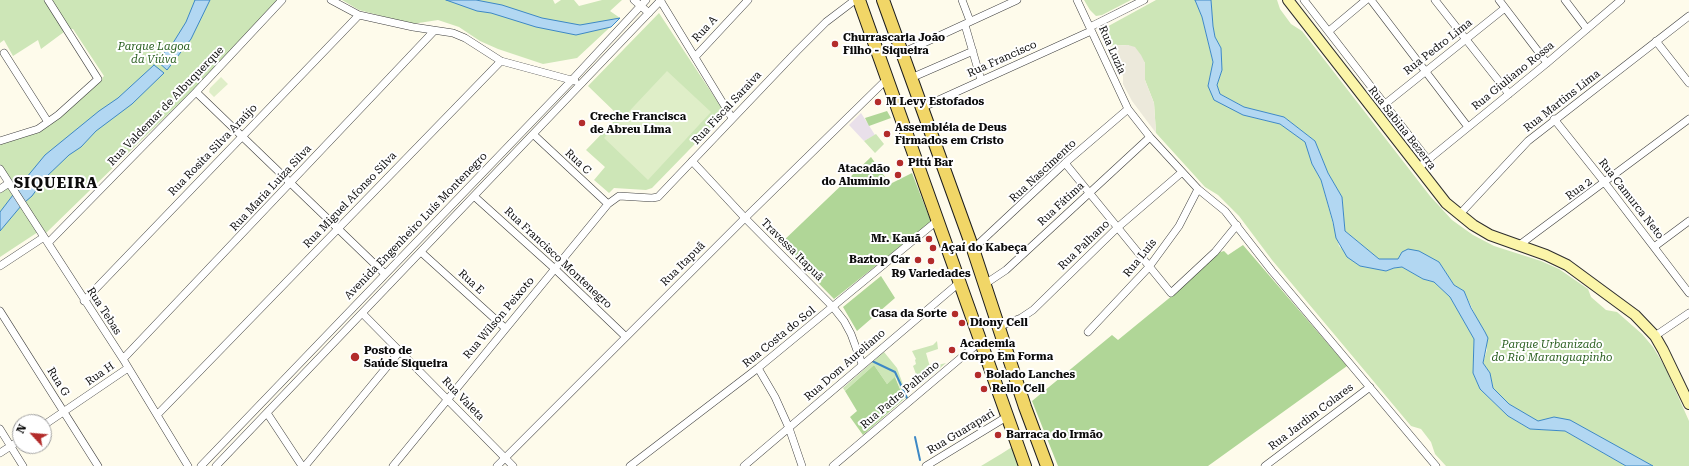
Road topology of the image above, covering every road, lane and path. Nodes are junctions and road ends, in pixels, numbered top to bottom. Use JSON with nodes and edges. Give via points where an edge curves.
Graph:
{"nodes":[{"id":1,"x":48,"y":0,"type":"edge"},
{"id":2,"x":282,"y":0,"type":"edge"},
{"id":3,"x":331,"y":0,"type":"edge"},
{"id":4,"x":634,"y":0,"type":"edge"},
{"id":5,"x":660,"y":0,"type":"edge"},
{"id":6,"x":748,"y":0,"type":"edge"},
{"id":7,"x":854,"y":0,"type":"edge"},
{"id":8,"x":860,"y":0,"type":"edge"},
{"id":9,"x":883,"y":0,"type":"edge"},
{"id":10,"x":962,"y":0,"type":"edge"},
{"id":11,"x":1017,"y":0,"type":"edge"},
{"id":12,"x":1077,"y":0,"type":"edge"},
{"id":13,"x":1144,"y":0,"type":"edge"},
{"id":14,"x":1288,"y":0,"type":"edge"},
{"id":15,"x":1304,"y":0,"type":"edge"},
{"id":16,"x":1366,"y":0,"type":"edge"},
{"id":17,"x":1371,"y":0,"type":"edge"},
{"id":18,"x":1435,"y":0,"type":"edge"},
{"id":19,"x":1500,"y":0,"type":"edge"},
{"id":20,"x":1565,"y":0,"type":"edge"},
{"id":21,"x":1621,"y":0,"type":"edge"},
{"id":22,"x":643,"y":3,"type":"edge"},
{"id":23,"x":1505,"y":8,"type":"junction"},
{"id":24,"x":649,"y":13,"type":"junction"},
{"id":25,"x":359,"y":15,"type":"junction"},
{"id":26,"x":1689,"y":16,"type":"edge"},
{"id":27,"x":968,"y":23,"type":"junction"},
{"id":28,"x":1091,"y":29,"type":"junction"},
{"id":29,"x":1587,"y":29,"type":"junction"},
{"id":30,"x":434,"y":31,"type":"junction"},
{"id":31,"x":1329,"y":31,"type":"junction"},
{"id":32,"x":1465,"y":40,"type":"junction"},
{"id":33,"x":1656,"y":41,"type":"junction"},
{"id":34,"x":973,"y":51,"type":"junction"},
{"id":35,"x":4,"y":53,"type":"dead end"},
{"id":36,"x":902,"y":53,"type":"junction"},
{"id":37,"x":694,"y":57,"type":"junction"},
{"id":38,"x":501,"y":61,"type":"junction"},
{"id":39,"x":1547,"y":63,"type":"junction"},
{"id":40,"x":1425,"y":71,"type":"junction"},
{"id":41,"x":911,"y":78,"type":"junction"},
{"id":42,"x":887,"y":79,"type":"junction"},
{"id":43,"x":572,"y":80,"type":"junction"},
{"id":44,"x":981,"y":80,"type":"junction"},
{"id":45,"x":1689,"y":83,"type":"edge"},
{"id":46,"x":582,"y":84,"type":"junction"},
{"id":47,"x":196,"y":92,"type":"junction"},
{"id":48,"x":1509,"y":94,"type":"junction"},
{"id":49,"x":1385,"y":104,"type":"junction"},
{"id":50,"x":921,"y":108,"type":"junction"},
{"id":51,"x":1128,"y":109,"type":"junction"},
{"id":52,"x":732,"y":118,"type":"junction"},
{"id":53,"x":1554,"y":119,"type":"junction"},
{"id":54,"x":1689,"y":119,"type":"edge"},
{"id":55,"x":48,"y":122,"type":"junction"},
{"id":56,"x":1468,"y":127,"type":"junction"},
{"id":57,"x":534,"y":135,"type":"junction"},
{"id":58,"x":241,"y":137,"type":"junction"},
{"id":59,"x":1150,"y":137,"type":"junction"},
{"id":60,"x":0,"y":141,"type":"edge"},
{"id":61,"x":1428,"y":160,"type":"junction"},
{"id":62,"x":692,"y":161,"type":"junction"},
{"id":63,"x":1065,"y":163,"type":"junction"},
{"id":64,"x":1418,"y":168,"type":"junction"},
{"id":65,"x":0,"y":169,"type":"edge"},
{"id":66,"x":1181,"y":173,"type":"junction"},
{"id":67,"x":10,"y":183,"type":"junction"},
{"id":68,"x":1605,"y":183,"type":"junction"},
{"id":69,"x":290,"y":184,"type":"junction"},
{"id":70,"x":0,"y":189,"type":"edge"},
{"id":71,"x":1198,"y":189,"type":"junction"},
{"id":72,"x":1089,"y":192,"type":"junction"},
{"id":73,"x":475,"y":197,"type":"junction"},
{"id":74,"x":456,"y":201,"type":"junction"},
{"id":75,"x":608,"y":204,"type":"junction"},
{"id":76,"x":463,"y":208,"type":"junction"},
{"id":77,"x":1459,"y":215,"type":"junction"},
{"id":78,"x":745,"y":218,"type":"junction"},
{"id":79,"x":938,"y":220,"type":"junction"},
{"id":80,"x":1689,"y":221,"type":"edge"},
{"id":81,"x":1237,"y":225,"type":"junction"},
{"id":82,"x":1117,"y":228,"type":"junction"},
{"id":83,"x":338,"y":229,"type":"junction"},
{"id":84,"x":46,"y":240,"type":"junction"},
{"id":85,"x":1518,"y":246,"type":"junction"},
{"id":86,"x":1654,"y":247,"type":"junction"},
{"id":87,"x":973,"y":250,"type":"junction"},
{"id":88,"x":422,"y":252,"type":"junction"},
{"id":89,"x":0,"y":266,"type":"edge"},
{"id":90,"x":1149,"y":267,"type":"junction"},
{"id":91,"x":555,"y":269,"type":"junction"},
{"id":92,"x":385,"y":274,"type":"junction"},
{"id":93,"x":960,"y":282,"type":"junction"},
{"id":94,"x":985,"y":284,"type":"junction"},
{"id":95,"x":1689,"y":293,"type":"edge"},
{"id":96,"x":84,"y":301,"type":"junction"},
{"id":97,"x":833,"y":307,"type":"junction"},
{"id":98,"x":0,"y":311,"type":"edge"},
{"id":99,"x":1689,"y":313,"type":"edge"},
{"id":100,"x":363,"y":314,"type":"junction"},
{"id":101,"x":998,"y":327,"type":"junction"},
{"id":102,"x":505,"y":328,"type":"junction"},
{"id":103,"x":1088,"y":332,"type":"dead end"},
{"id":104,"x":1655,"y":336,"type":"junction"},
{"id":105,"x":626,"y":337,"type":"junction"},
{"id":106,"x":982,"y":340,"type":"junction"},
{"id":107,"x":400,"y":351,"type":"junction"},
{"id":108,"x":123,"y":359,"type":"junction"},
{"id":109,"x":300,"y":363,"type":"junction"},
{"id":110,"x":862,"y":364,"type":"junction"},
{"id":111,"x":128,"y":368,"type":"junction"},
{"id":112,"x":758,"y":368,"type":"junction"},
{"id":113,"x":309,"y":370,"type":"junction"},
{"id":114,"x":1370,"y":386,"type":"junction"},
{"id":115,"x":447,"y":398,"type":"junction"},
{"id":116,"x":1689,"y":404,"type":"edge"},
{"id":117,"x":64,"y":412,"type":"junction"},
{"id":118,"x":267,"y":413,"type":"junction"},
{"id":119,"x":157,"y":415,"type":"junction"},
{"id":120,"x":1008,"y":416,"type":"junction"},
{"id":121,"x":52,"y":420,"type":"edge"},
{"id":122,"x":789,"y":428,"type":"junction"},
{"id":123,"x":0,"y":429,"type":"edge"},
{"id":124,"x":11,"y":446,"type":"junction"},
{"id":125,"x":0,"y":453,"type":"edge"},
{"id":126,"x":504,"y":458,"type":"junction"},
{"id":127,"x":23,"y":466,"type":"edge"},
{"id":128,"x":98,"y":466,"type":"edge"},
{"id":129,"x":188,"y":466,"type":"edge"},
{"id":130,"x":201,"y":466,"type":"edge"},
{"id":131,"x":216,"y":466,"type":"edge"},
{"id":132,"x":302,"y":466,"type":"edge"},
{"id":133,"x":306,"y":466,"type":"edge"},
{"id":134,"x":393,"y":466,"type":"edge"},
{"id":135,"x":497,"y":466,"type":"edge"},
{"id":136,"x":513,"y":466,"type":"edge"},
{"id":137,"x":630,"y":466,"type":"edge"},
{"id":138,"x":744,"y":466,"type":"edge"},
{"id":139,"x":802,"y":466,"type":"edge"},
{"id":140,"x":832,"y":466,"type":"edge"},
{"id":141,"x":926,"y":466,"type":"edge"},
{"id":142,"x":1025,"y":466,"type":"edge"},
{"id":143,"x":1047,"y":466,"type":"edge"},
{"id":144,"x":1264,"y":466,"type":"edge"},
{"id":145,"x":1436,"y":466,"type":"edge"}],
"edges":[{"from":1,"to":55,"type":"street","via":[[98,79]]},
{"from":2,"to":47,"type":"street","name":"Rua Valdemar de Albuquerque"},
{"from":3,"to":25,"type":"street"},
{"from":4,"to":22,"type":"street"},
{"from":5,"to":24,"type":"street","name":"Avenida Engenheiro Luís Montenegro"},
{"from":5,"to":37,"type":"street"},
{"from":6,"to":37,"type":"street","name":"Rua A"},
{"from":7,"to":52,"type":"street","name":"Rua Fiscal Saraiva","via":[[826,22]]},
{"from":8,"to":42,"type":"main road"},
{"from":9,"to":36,"type":"main road"},
{"from":10,"to":27,"type":"street"},
{"from":11,"to":27,"type":"street"},
{"from":12,"to":28,"type":"street","name":"Rua Luzia"},
{"from":13,"to":28,"type":"street","name":"Rua Francisco"},
{"from":14,"to":64,"type":"main road","name":"Rua Sabina Bezerra"},
{"from":15,"to":31,"type":"street"},
{"from":16,"to":31,"type":"street"},
{"from":17,"to":40,"type":"street"},
{"from":18,"to":32,"type":"street"},
{"from":19,"to":23,"type":"street"},
{"from":20,"to":29,"type":"street"},
{"from":21,"to":29,"type":"street","name":"Rua Giuliano Rossa"},
{"from":22,"to":24,"type":"street"},
{"from":22,"to":43,"type":"street","name":"Avenida Engenheiro Luís Montenegro"},
{"from":23,"to":32,"type":"street","name":"Rua Pedro Lima"},
{"from":23,"to":39,"type":"street"},
{"from":24,"to":46,"type":"street","name":"Avenida Engenheiro Luís Montenegro"},
{"from":25,"to":30,"type":"street"},
{"from":25,"to":58,"type":"street","name":"Rua Rosita Silva Araújo"},
{"from":26,"to":33,"type":"street","name":"Rua Martins Lima"},
{"from":27,"to":34,"type":"street"},
{"from":27,"to":36,"type":"street"},
{"from":28,"to":44,"type":"street","name":"Rua Francisco"},
{"from":28,"to":51,"type":"street","name":"Rua Luzia"},
{"from":29,"to":39,"type":"street","name":"Rua Giuliano Rossa"},
{"from":30,"to":38,"type":"street","via":[[453,33],[465,38]]},
{"from":30,"to":69,"type":"street","name":"Rua Maria Luiza Silva"},
{"from":31,"to":49,"type":"street"},
{"from":32,"to":40,"type":"street","name":"Rua Pedro Lima"},
{"from":32,"to":48,"type":"street"},
{"from":33,"to":45,"type":"street"},
{"from":33,"to":53,"type":"street","name":"Rua Martins Lima"},
{"from":34,"to":41,"type":"street"},
{"from":34,"to":44,"type":"street"},
{"from":35,"to":55,"type":"street"},
{"from":36,"to":41,"type":"main road"},
{"from":37,"to":52,"type":"street"},
{"from":38,"to":43,"type":"street"},
{"from":38,"to":83,"type":"street","name":"Rua Miguel Afonso Silva"},
{"from":39,"to":48,"type":"street","name":"Rua Giuliano Rossa"},
{"from":40,"to":49,"type":"street","name":"Rua Pedro Lima"},
{"from":40,"to":56,"type":"street"},
{"from":41,"to":50,"type":"main road"},
{"from":42,"to":78,"type":"street","name":"Rua Itapuã"},
{"from":42,"to":79,"type":"main road"},
{"from":43,"to":46,"type":"street"},
{"from":43,"to":74,"type":"street","name":"Avenida Engenheiro Luís Montenegro"},
{"from":44,"to":50,"type":"street","name":"Rua Francisco"},
{"from":46,"to":57,"type":"street","name":"Avenida Engenheiro Luís Montenegro"},
{"from":47,"to":58,"type":"street"},
{"from":47,"to":84,"type":"street","name":"Rua Valdemar de Albuquerque"},
{"from":48,"to":56,"type":"street","name":"Rua Giuliano Rossa"},
{"from":49,"to":61,"type":"street"},
{"from":50,"to":87,"type":"main road"},
{"from":51,"to":59,"type":"street"},
{"from":51,"to":63,"type":"street","name":"Rua Nascimento"},
{"from":52,"to":62,"type":"street","name":"Rua Fiscal Saraiva"},
{"from":53,"to":68,"type":"street","name":"Rua Camurca Neto"},
{"from":53,"to":77,"type":"street","name":"Rua Martins Lima","via":[[1528,141]]},
{"from":54,"to":68,"type":"street","name":"Rua 2"},
{"from":55,"to":60,"type":"street","via":[[34,131]]},
{"from":56,"to":61,"type":"street","name":"Rua Giuliano Rossa"},
{"from":57,"to":73,"type":"street","name":"Avenida Engenheiro Luís Montenegro"},
{"from":57,"to":75,"type":"street","name":"Rua C"},
{"from":58,"to":69,"type":"street"},
{"from":58,"to":96,"type":"street","name":"Rua Rosita Silva Araújo"},
{"from":59,"to":66,"type":"street"},
{"from":59,"to":72,"type":"street","name":"Rua Fátima"},
{"from":61,"to":64,"type":"street","name":"Rua Giuliano Rossa"},
{"from":62,"to":75,"type":"street","name":"Rua Fiscal Saraiva","via":[[656,198],[619,196]]},
{"from":62,"to":78,"type":"street","name":"Travessa Itapuã"},
{"from":63,"to":72,"type":"street"},
{"from":63,"to":87,"type":"street","name":"Rua Nascimento"},
{"from":64,"to":77,"type":"main road","name":"Rua Sabina Bezerra"},
{"from":65,"to":67,"type":"street","name":"Rua Tebas"},
{"from":66,"to":71,"type":"street"},
{"from":66,"to":82,"type":"street","name":"Rua Palhano"},
{"from":67,"to":70,"type":"street"},
{"from":67,"to":84,"type":"street","name":"Rua Tebas"},
{"from":68,"to":85,"type":"street","name":"Rua 2"},
{"from":68,"to":86,"type":"street","name":"Rua Camurca Neto"},
{"from":69,"to":83,"type":"street"},
{"from":69,"to":108,"type":"street","name":"Rua Maria Luiza Silva"},
{"from":71,"to":81,"type":"street","via":[[1225,211]]},
{"from":71,"to":90,"type":"street","name":"Rua Luís","via":[[1179,226]]},
{"from":72,"to":82,"type":"street"},
{"from":72,"to":94,"type":"street","name":"Rua Fátima","via":[[1006,270]]},
{"from":73,"to":76,"type":"street","name":"Avenida Engenheiro Luís Montenegro"},
{"from":73,"to":91,"type":"street","name":"Rua Francisco Montenegro"},
{"from":74,"to":76,"type":"street"},
{"from":74,"to":92,"type":"street","name":"Avenida Engenheiro Luís Montenegro"},
{"from":75,"to":91,"type":"street","name":"Rua Wilson Peixoto"},
{"from":76,"to":88,"type":"street","name":"Avenida Engenheiro Luís Montenegro"},
{"from":77,"to":85,"type":"main road","name":"Rua Sabina Bezerra","via":[[1490,235]]},
{"from":78,"to":97,"type":"street","name":"Travessa Itapuã"},
{"from":78,"to":105,"type":"street","name":"Rua Itapuã"},
{"from":79,"to":93,"type":"main road"},
{"from":79,"to":97,"type":"street","name":"Rua Costa do Sol"},
{"from":80,"to":86,"type":"street"},
{"from":81,"to":90,"type":"street","via":[[1215,252],[1172,293]]},
{"from":81,"to":114,"type":"street","via":[[1272,271]]},
{"from":82,"to":90,"type":"street"},
{"from":82,"to":101,"type":"street","name":"Rua Palhano","via":[[1033,310]]},
{"from":83,"to":92,"type":"street"},
{"from":83,"to":119,"type":"street","name":"Rua Miguel Afonso Silva"},
{"from":84,"to":89,"type":"street","name":"Rua Valdemar de Albuquerque"},
{"from":84,"to":96,"type":"street","name":"Rua Tebas"},
{"from":85,"to":104,"type":"main road","name":"Rua Sabina Bezerra","via":[[1546,255],[1574,269],[1635,316]]},
{"from":86,"to":95,"type":"street","name":"Rua Camurca Neto"},
{"from":87,"to":94,"type":"main road"},
{"from":88,"to":100,"type":"street","name":"Avenida Engenheiro Luís Montenegro"},
{"from":88,"to":102,"type":"street","name":"Rua E"},
{"from":90,"to":103,"type":"street","name":"Rua Luís"},
{"from":91,"to":102,"type":"street","name":"Rua Wilson Peixoto"},
{"from":91,"to":105,"type":"street","name":"Rua Francisco Montenegro"},
{"from":92,"to":109,"type":"street","name":"Avenida Engenheiro Luís Montenegro"},
{"from":93,"to":106,"type":"main road"},
{"from":93,"to":110,"type":"street","name":"Rua Dom Aureliano"},
{"from":94,"to":101,"type":"main road"},
{"from":96,"to":108,"type":"street","name":"Rua Tebas"},
{"from":97,"to":110,"type":"street","name":"Travessa Itapuã","via":[[851,334]]},
{"from":97,"to":112,"type":"street","name":"Rua Costa do Sol"},
{"from":98,"to":117,"type":"street","name":"Rua G"},
{"from":99,"to":104,"type":"street"},
{"from":100,"to":107,"type":"street","name":"Rua Valeta"},
{"from":100,"to":113,"type":"street","name":"Avenida Engenheiro Luís Montenegro"},
{"from":101,"to":143,"type":"main road"},
{"from":102,"to":115,"type":"street","name":"Rua Wilson Peixoto"},
{"from":104,"to":116,"type":"main road","name":"Rua Sabina Bezerra"},
{"from":105,"to":126,"type":"street","name":"Rua Itapuã"},
{"from":106,"to":120,"type":"main road"},
{"from":106,"to":140,"type":"street","name":"Rua Padre Palhano"},
{"from":107,"to":115,"type":"street","name":"Rua Valeta"},
{"from":107,"to":133,"type":"street"},
{"from":108,"to":111,"type":"street","name":"Rua Tebas"},
{"from":109,"to":113,"type":"street"},
{"from":109,"to":130,"type":"street","name":"Avenida Engenheiro Luís Montenegro"},
{"from":110,"to":122,"type":"street","name":"Rua Dom Aureliano"},
{"from":111,"to":117,"type":"street","name":"Rua H"},
{"from":111,"to":119,"type":"street","name":"Rua Tebas"},
{"from":112,"to":122,"type":"street"},
{"from":112,"to":137,"type":"street","name":"Rua Costa do Sol"},
{"from":113,"to":118,"type":"street","name":"Avenida Engenheiro Luís Montenegro"},
{"from":114,"to":144,"type":"street","name":"Rua Jardim Colares"},
{"from":114,"to":145,"type":"street"},
{"from":115,"to":126,"type":"street","name":"Rua Valeta"},
{"from":115,"to":134,"type":"street","name":"Rua Wilson Peixoto"},
{"from":117,"to":121,"type":"street","name":"Rua H"},
{"from":117,"to":128,"type":"street","name":"Rua G"},
{"from":118,"to":131,"type":"street","name":"Avenida Engenheiro Luís Montenegro"},
{"from":118,"to":132,"type":"street"},
{"from":119,"to":129,"type":"street","name":"Rua Tebas"},
{"from":120,"to":141,"type":"street","name":"Rua Guarapari"},
{"from":120,"to":142,"type":"main road"},
{"from":122,"to":138,"type":"street","name":"Rua Dom Aureliano"},
{"from":122,"to":139,"type":"street"},
{"from":123,"to":124,"type":"street"},
{"from":124,"to":125,"type":"street"},
{"from":124,"to":127,"type":"street"},
{"from":126,"to":135,"type":"street","name":"Rua Itapuã"},
{"from":126,"to":136,"type":"street","name":"Rua Valeta"}]}
